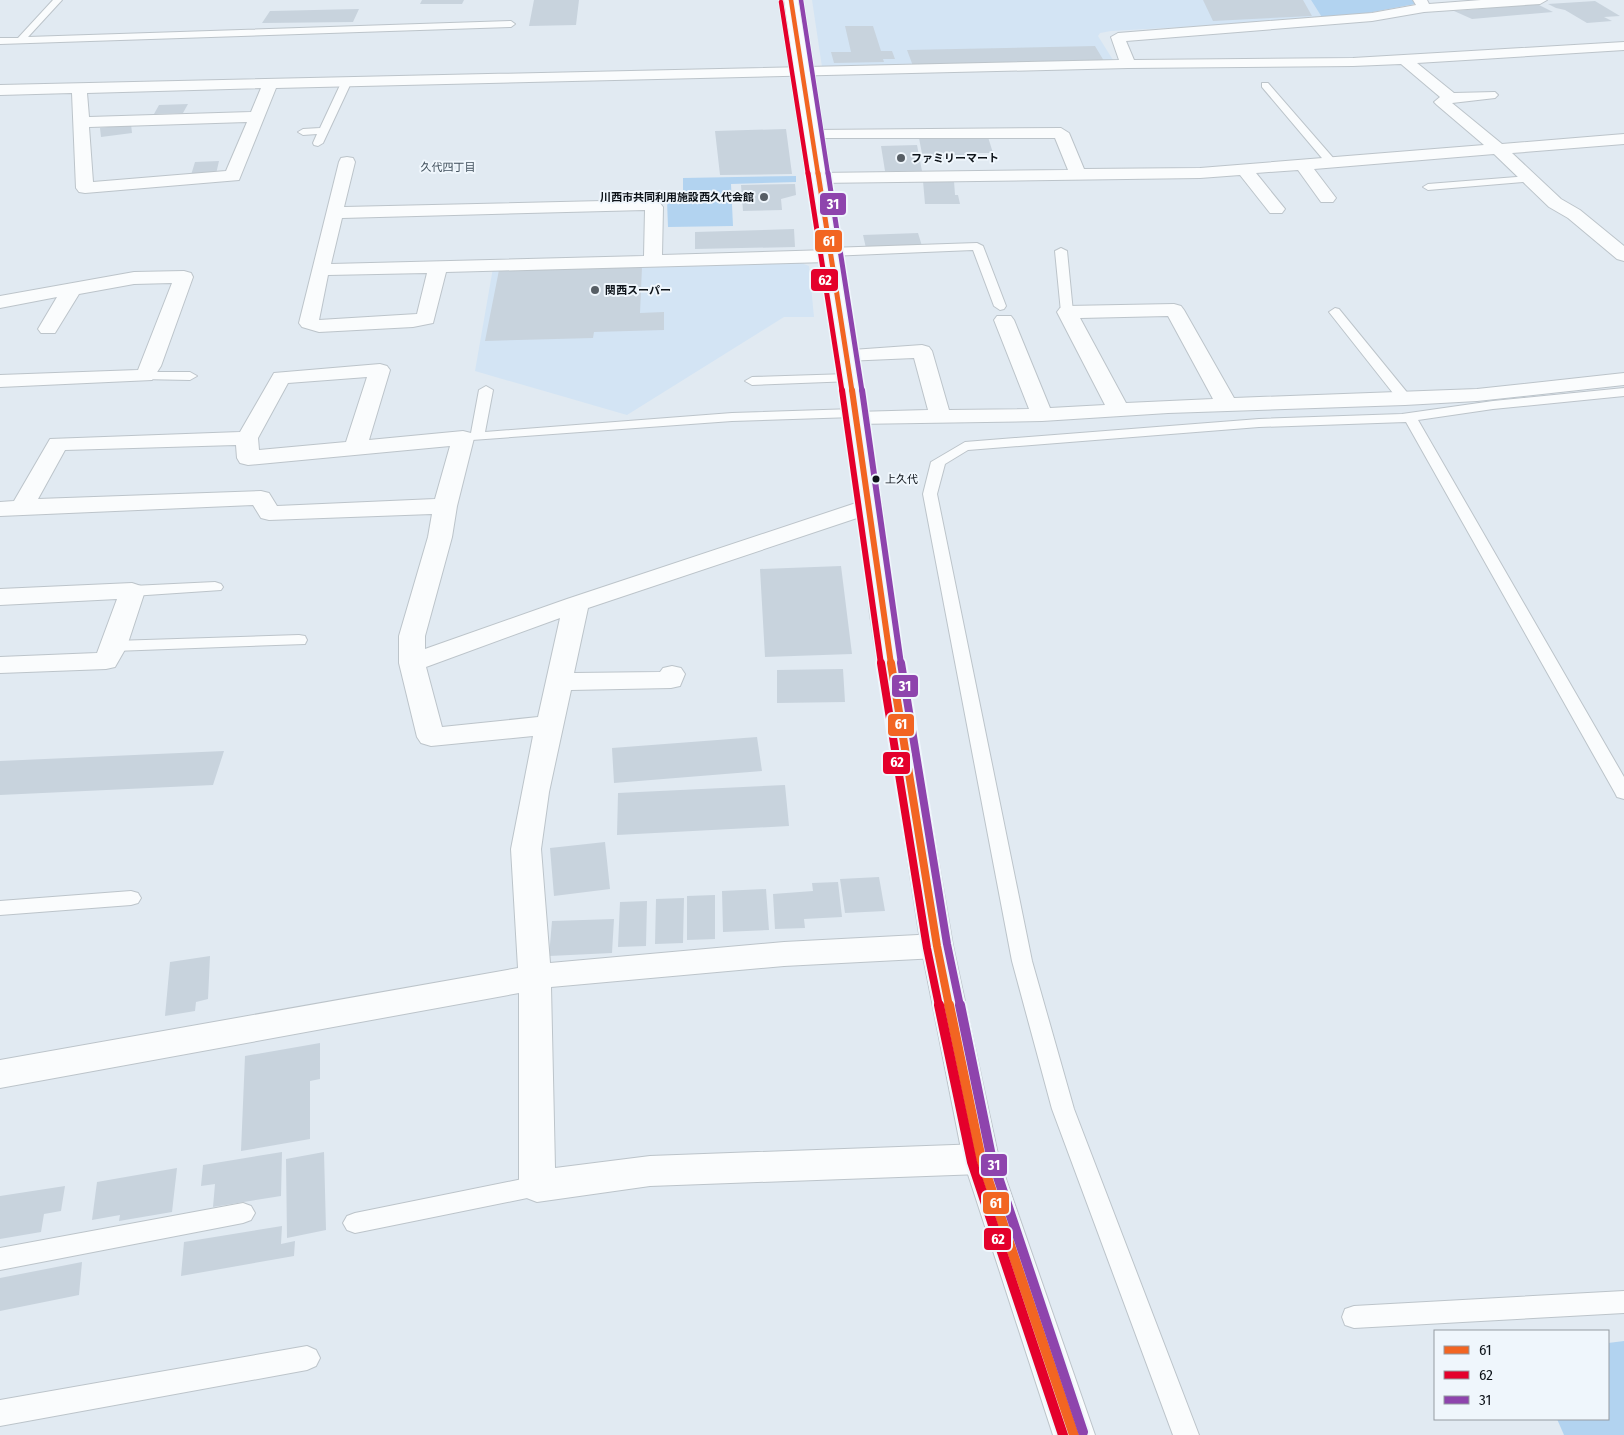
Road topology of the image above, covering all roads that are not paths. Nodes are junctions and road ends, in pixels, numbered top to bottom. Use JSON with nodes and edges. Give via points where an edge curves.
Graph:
{"nodes":[{"id":1,"x":58,"y":0,"type":"edge"},
{"id":2,"x":791,"y":0,"type":"edge"},
{"id":3,"x":1540,"y":0,"type":"edge"},
{"id":4,"x":1422,"y":4,"type":"edge"},
{"id":5,"x":511,"y":24,"type":"dead end"},
{"id":6,"x":22,"y":39,"type":"junction"},
{"id":7,"x":0,"y":41,"type":"edge"},
{"id":8,"x":1624,"y":46,"type":"edge"},
{"id":9,"x":1404,"y":59,"type":"junction"},
{"id":10,"x":1128,"y":64,"type":"junction"},
{"id":11,"x":804,"y":72,"type":"junction"},
{"id":12,"x":346,"y":83,"type":"junction"},
{"id":13,"x":270,"y":85,"type":"junction"},
{"id":14,"x":1264,"y":85,"type":"dead end"},
{"id":15,"x":79,"y":89,"type":"junction"},
{"id":16,"x":0,"y":90,"type":"edge"},
{"id":17,"x":1490,"y":96,"type":"dead end"},
{"id":18,"x":1450,"y":98,"type":"junction"},
{"id":19,"x":257,"y":117,"type":"junction"},
{"id":20,"x":82,"y":122,"type":"junction"},
{"id":21,"x":323,"y":131,"type":"junction"},
{"id":22,"x":303,"y":132,"type":"dead end"},
{"id":23,"x":813,"y":135,"type":"junction"},
{"id":24,"x":1624,"y":139,"type":"edge"},
{"id":25,"x":318,"y":143,"type":"dead end"},
{"id":26,"x":1497,"y":148,"type":"junction"},
{"id":27,"x":347,"y":162,"type":"dead end"},
{"id":28,"x":1331,"y":162,"type":"junction"},
{"id":29,"x":1302,"y":164,"type":"junction"},
{"id":30,"x":1244,"y":169,"type":"junction"},
{"id":31,"x":1078,"y":174,"type":"junction"},
{"id":32,"x":817,"y":178,"type":"junction"},
{"id":33,"x":1530,"y":179,"type":"junction"},
{"id":34,"x":1428,"y":187,"type":"dead end"},
{"id":35,"x":1327,"y":198,"type":"dead end"},
{"id":36,"x":1276,"y":209,"type":"dead end"},
{"id":37,"x":334,"y":213,"type":"junction"},
{"id":38,"x":1061,"y":251,"type":"dead end"},
{"id":39,"x":829,"y":254,"type":"junction"},
{"id":40,"x":1624,"y":255,"type":"edge"},
{"id":41,"x":653,"y":261,"type":"junction"},
{"id":42,"x":438,"y":266,"type":"junction"},
{"id":43,"x":320,"y":270,"type":"junction"},
{"id":44,"x":72,"y":289,"type":"junction"},
{"id":45,"x":0,"y":302,"type":"edge"},
{"id":46,"x":1066,"y":312,"type":"junction"},
{"id":47,"x":1335,"y":312,"type":"dead end"},
{"id":48,"x":1002,"y":313,"type":"joint"},
{"id":49,"x":48,"y":329,"type":"dead end"},
{"id":50,"x":847,"y":367,"type":"junction"},
{"id":51,"x":145,"y":376,"type":"junction"},
{"id":52,"x":190,"y":376,"type":"dead end"},
{"id":53,"x":1624,"y":379,"type":"edge"},
{"id":54,"x":0,"y":381,"type":"edge"},
{"id":55,"x":752,"y":381,"type":"dead end"},
{"id":56,"x":486,"y":390,"type":"dead end"},
{"id":57,"x":1624,"y":392,"type":"edge"},
{"id":58,"x":1227,"y":405,"type":"junction"},
{"id":59,"x":1407,"y":408,"type":"junction"},
{"id":60,"x":1119,"y":410,"type":"junction"},
{"id":61,"x":1042,"y":415,"type":"junction"},
{"id":62,"x":854,"y":416,"type":"junction"},
{"id":63,"x":940,"y":416,"type":"junction"},
{"id":64,"x":470,"y":437,"type":"junction"},
{"id":65,"x":247,"y":438,"type":"junction"},
{"id":66,"x":356,"y":447,"type":"junction"},
{"id":67,"x":445,"y":506,"type":"junction"},
{"id":68,"x":870,"y":506,"type":"junction"},
{"id":69,"x":11,"y":508,"type":"edge"},
{"id":70,"x":215,"y":587,"type":"dead end"},
{"id":71,"x":132,"y":591,"type":"junction"},
{"id":72,"x":0,"y":597,"type":"edge"},
{"id":73,"x":576,"y":604,"type":"junction"},
{"id":74,"x":299,"y":640,"type":"dead end"},
{"id":75,"x":114,"y":646,"type":"junction"},
{"id":76,"x":412,"y":663,"type":"junction"},
{"id":77,"x":0,"y":665,"type":"edge"},
{"id":78,"x":671,"y":680,"type":"dead end"},
{"id":79,"x":558,"y":682,"type":"junction"},
{"id":80,"x":551,"y":725,"type":"junction"},
{"id":81,"x":1624,"y":793,"type":"edge"},
{"id":82,"x":131,"y":898,"type":"dead end"},
{"id":83,"x":0,"y":908,"type":"edge"},
{"id":84,"x":937,"y":946,"type":"junction"},
{"id":85,"x":535,"y":978,"type":"junction"},
{"id":86,"x":0,"y":1074,"type":"edge"},
{"id":87,"x":981,"y":1159,"type":"junction"},
{"id":88,"x":537,"y":1186,"type":"junction"},
{"id":89,"x":243,"y":1213,"type":"dead end"},
{"id":90,"x":355,"y":1224,"type":"dead end"},
{"id":91,"x":0,"y":1258,"type":"edge"},
{"id":92,"x":1624,"y":1302,"type":"edge"},
{"id":93,"x":1354,"y":1317,"type":"dead end"},
{"id":94,"x":307,"y":1358,"type":"dead end"},
{"id":95,"x":0,"y":1413,"type":"edge"},
{"id":96,"x":1074,"y":1435,"type":"edge"},
{"id":97,"x":1186,"y":1435,"type":"edge"}],
"edges":[{"from":1,"to":6,"type":"lane"},
{"from":2,"to":11,"type":"street"},
{"from":3,"to":4,"type":"street"},
{"from":4,"to":10,"type":"street","via":[[1372,17],[1118,36]]},
{"from":5,"to":6,"type":"lane"},
{"from":6,"to":7,"type":"lane"},
{"from":8,"to":9,"type":"street"},
{"from":9,"to":10,"type":"street"},
{"from":9,"to":18,"type":"street"},
{"from":10,"to":11,"type":"street"},
{"from":11,"to":12,"type":"street"},
{"from":11,"to":23,"type":"street"},
{"from":12,"to":13,"type":"street"},
{"from":12,"to":21,"type":"lane"},
{"from":13,"to":15,"type":"street"},
{"from":13,"to":19,"type":"street"},
{"from":14,"to":28,"type":"lane"},
{"from":15,"to":16,"type":"street"},
{"from":15,"to":20,"type":"street"},
{"from":17,"to":18,"type":"street"},
{"from":18,"to":26,"type":"street","via":[[1442,102]]},
{"from":19,"to":20,"type":"street"},
{"from":19,"to":20,"type":"street","via":[[233,176],[85,188]]},
{"from":21,"to":22,"type":"lane"},
{"from":21,"to":25,"type":"lane"},
{"from":23,"to":31,"type":"street","via":[[1061,133]]},
{"from":23,"to":32,"type":"street"},
{"from":24,"to":26,"type":"street"},
{"from":26,"to":28,"type":"street"},
{"from":26,"to":33,"type":"street"},
{"from":27,"to":37,"type":"street"},
{"from":28,"to":29,"type":"street"},
{"from":29,"to":30,"type":"street"},
{"from":29,"to":35,"type":"street"},
{"from":30,"to":31,"type":"street","via":[[1200,173]]},
{"from":30,"to":36,"type":"street"},
{"from":31,"to":32,"type":"street"},
{"from":32,"to":39,"type":"street"},
{"from":33,"to":34,"type":"lane"},
{"from":33,"to":40,"type":"street","via":[[1555,203],[1574,214]]},
{"from":37,"to":41,"type":"street","via":[[645,205],[654,207]]},
{"from":37,"to":43,"type":"street"},
{"from":38,"to":46,"type":"lane"},
{"from":39,"to":41,"type":"street"},
{"from":39,"to":48,"type":"lane","via":[[977,246]]},
{"from":39,"to":50,"type":"street"},
{"from":41,"to":42,"type":"street"},
{"from":42,"to":43,"type":"street"},
{"from":42,"to":43,"type":"street","via":[[426,318],[319,326],[309,323]]},
{"from":44,"to":45,"type":"street"},
{"from":44,"to":49,"type":"street"},
{"from":44,"to":51,"type":"street","via":[[185,273]]},
{"from":46,"to":58,"type":"street","via":[[1174,310]]},
{"from":46,"to":60,"type":"street"},
{"from":47,"to":59,"type":"lane"},
{"from":48,"to":61,"type":"street"},
{"from":50,"to":55,"type":"lane"},
{"from":50,"to":62,"type":"street"},
{"from":50,"to":63,"type":"street","via":[[922,351]]},
{"from":51,"to":52,"type":"lane"},
{"from":51,"to":54,"type":"street"},
{"from":53,"to":59,"type":"street","via":[[1477,395]]},
{"from":56,"to":64,"type":"lane"},
{"from":57,"to":59,"type":"lane","via":[[1493,405]]},
{"from":58,"to":59,"type":"street"},
{"from":58,"to":60,"type":"street"},
{"from":59,"to":81,"type":"lane"},
{"from":59,"to":97,"type":"lane","via":[[966,446],[938,462],[930,494],[1022,961],[1062,1109]]},
{"from":60,"to":61,"type":"street"},
{"from":61,"to":63,"type":"street"},
{"from":62,"to":63,"type":"street"},
{"from":62,"to":64,"type":"lane","via":[[732,417]]},
{"from":62,"to":68,"type":"street"},
{"from":64,"to":66,"type":"street"},
{"from":64,"to":67,"type":"street"},
{"from":65,"to":66,"type":"street","via":[[248,458]]},
{"from":65,"to":66,"type":"street","via":[[281,377],[380,370]]},
{"from":65,"to":69,"type":"street","via":[[58,444]]},
{"from":67,"to":69,"type":"street","via":[[270,513],[261,498]]},
{"from":67,"to":76,"type":"street","via":[[440,537],[412,636]]},
{"from":68,"to":73,"type":"street"},
{"from":68,"to":84,"type":"street","via":[[882,614]]},
{"from":70,"to":71,"type":"lane"},
{"from":71,"to":72,"type":"street"},
{"from":71,"to":75,"type":"street"},
{"from":73,"to":76,"type":"street"},
{"from":73,"to":79,"type":"street"},
{"from":74,"to":75,"type":"lane"},
{"from":75,"to":77,"type":"street","via":[[106,661]]},
{"from":76,"to":80,"type":"street","via":[[431,737]]},
{"from":78,"to":79,"type":"street"},
{"from":79,"to":80,"type":"street"},
{"from":80,"to":85,"type":"street","via":[[526,849]]},
{"from":82,"to":83,"type":"lane"},
{"from":84,"to":85,"type":"street","via":[[784,954]]},
{"from":84,"to":87,"type":"street"},
{"from":85,"to":86,"type":"street"},
{"from":85,"to":88,"type":"street"},
{"from":87,"to":88,"type":"street","via":[[650,1171]]},
{"from":87,"to":96,"type":"street"},
{"from":88,"to":90,"type":"lane"},
{"from":89,"to":91,"type":"lane"},
{"from":92,"to":93,"type":"lane"},
{"from":94,"to":95,"type":"lane"}]}
